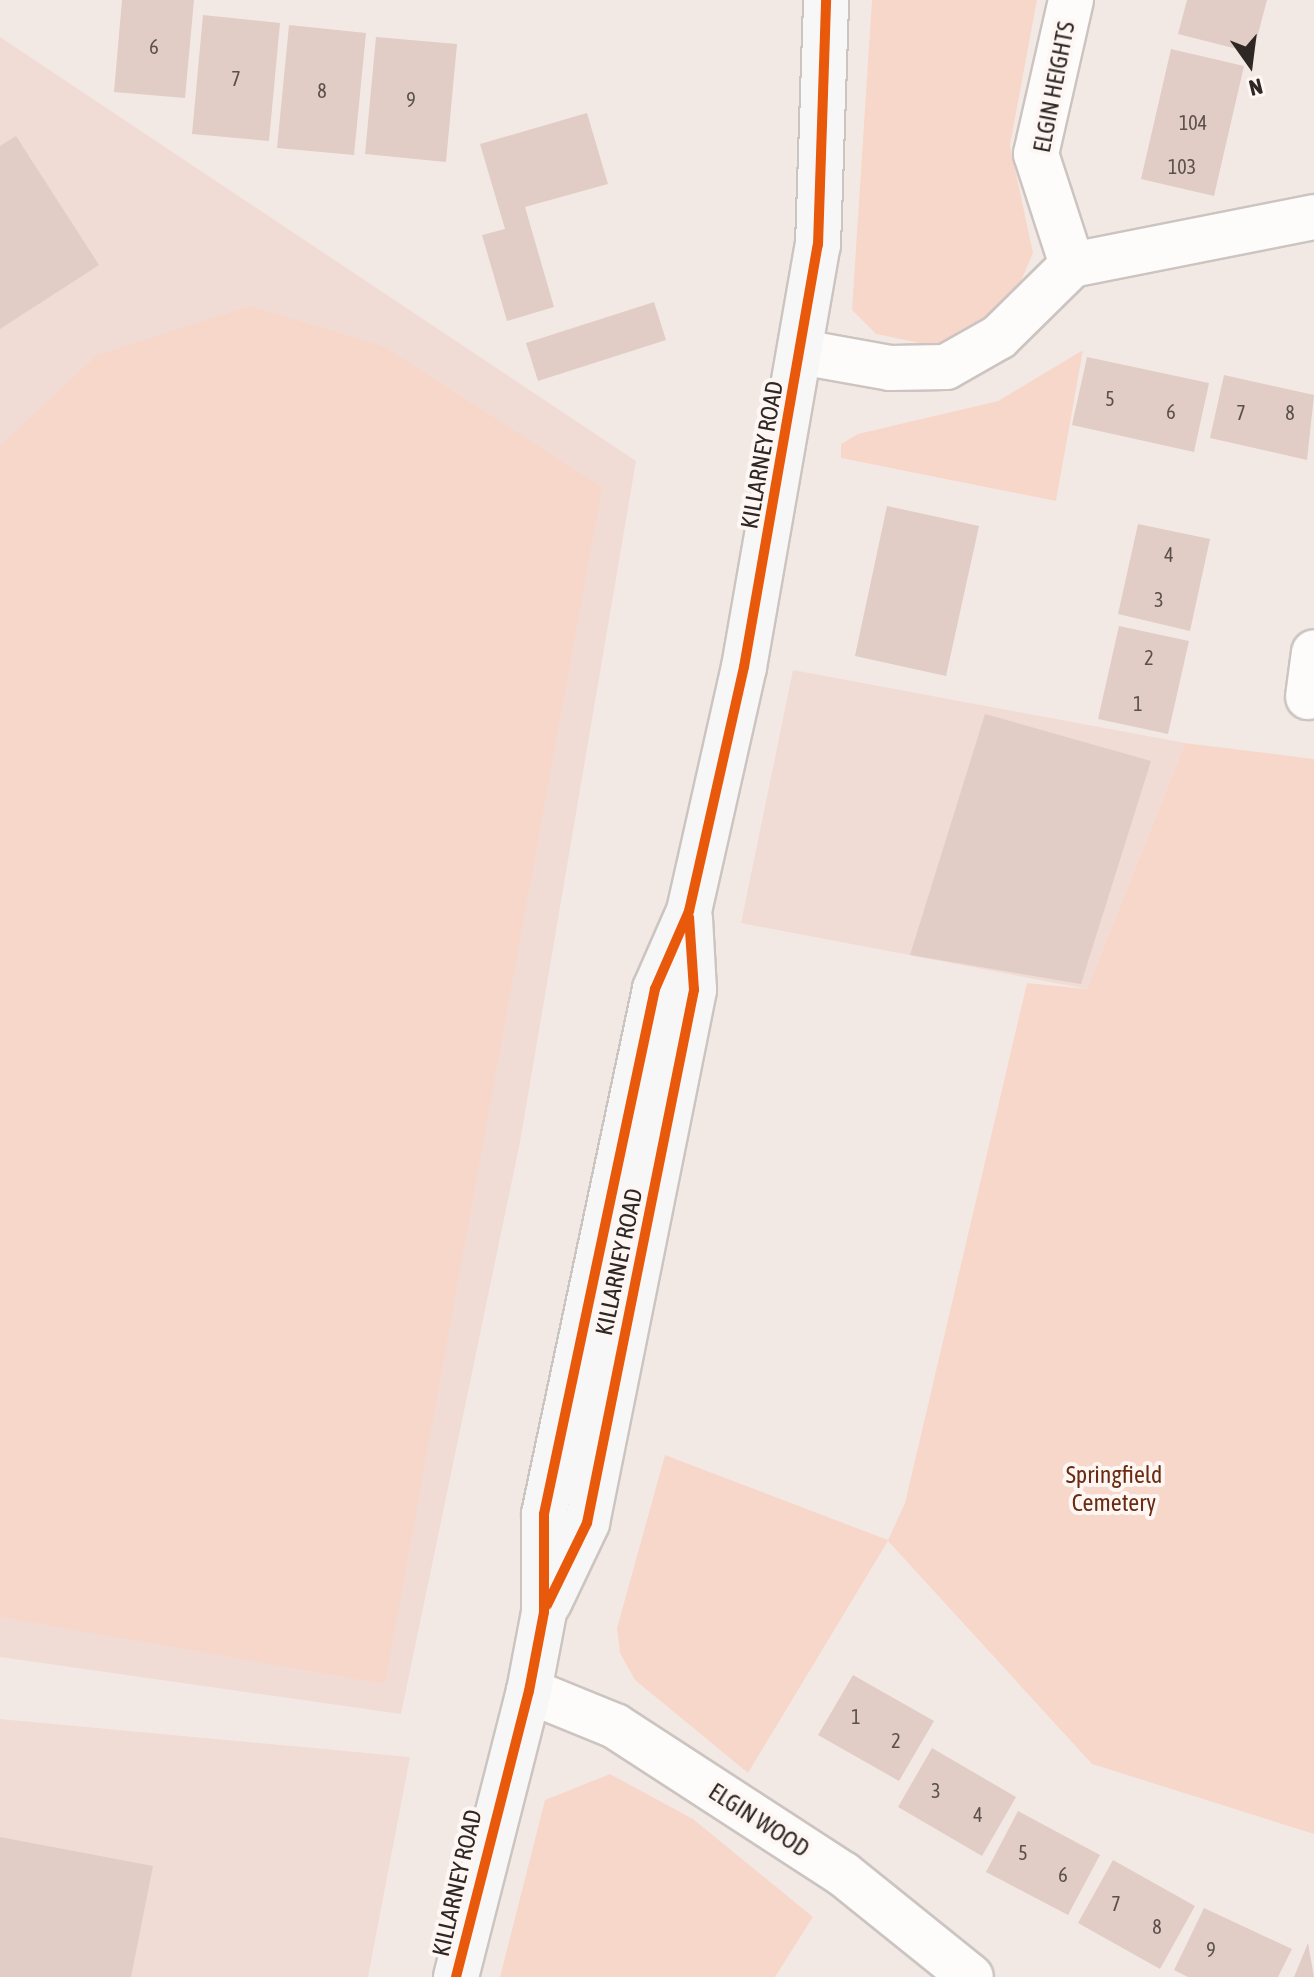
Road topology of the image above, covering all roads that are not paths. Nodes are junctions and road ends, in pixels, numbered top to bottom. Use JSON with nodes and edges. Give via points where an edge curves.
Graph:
{"nodes":[{"id":1,"x":826,"y":0,"type":"edge"},
{"id":2,"x":1071,"y":0,"type":"edge"},
{"id":3,"x":1314,"y":217,"type":"edge"},
{"id":4,"x":1072,"y":265,"type":"junction"},
{"id":5,"x":801,"y":352,"type":"junction"},
{"id":6,"x":1314,"y":652,"type":"edge"},
{"id":7,"x":1308,"y":697,"type":"dead end"},
{"id":8,"x":529,"y":1691,"type":"junction"},
{"id":9,"x":456,"y":1977,"type":"edge"},
{"id":10,"x":971,"y":1977,"type":"edge"}],
"edges":[{"from":1,"to":5,"type":"main road","name":"KILLARNEY ROAD","via":[[818,245]]},
{"from":2,"to":4,"type":"street","name":"ELGIN HEIGHTS","via":[[1036,154]]},
{"from":3,"to":4,"type":"street"},
{"from":4,"to":5,"type":"street","via":[[999,337],[946,367],[890,368]]},
{"from":5,"to":8,"type":"main road","name":"KILLARNEY ROAD","via":[[689,911],[655,989],[544,1514],[544,1612]]},
{"from":6,"to":7,"type":"street"},
{"from":8,"to":9,"type":"main road","name":"KILLARNEY ROAD"},
{"from":8,"to":10,"type":"street","name":"ELGIN WOOD","via":[[629,1734],[843,1874]]}]}
